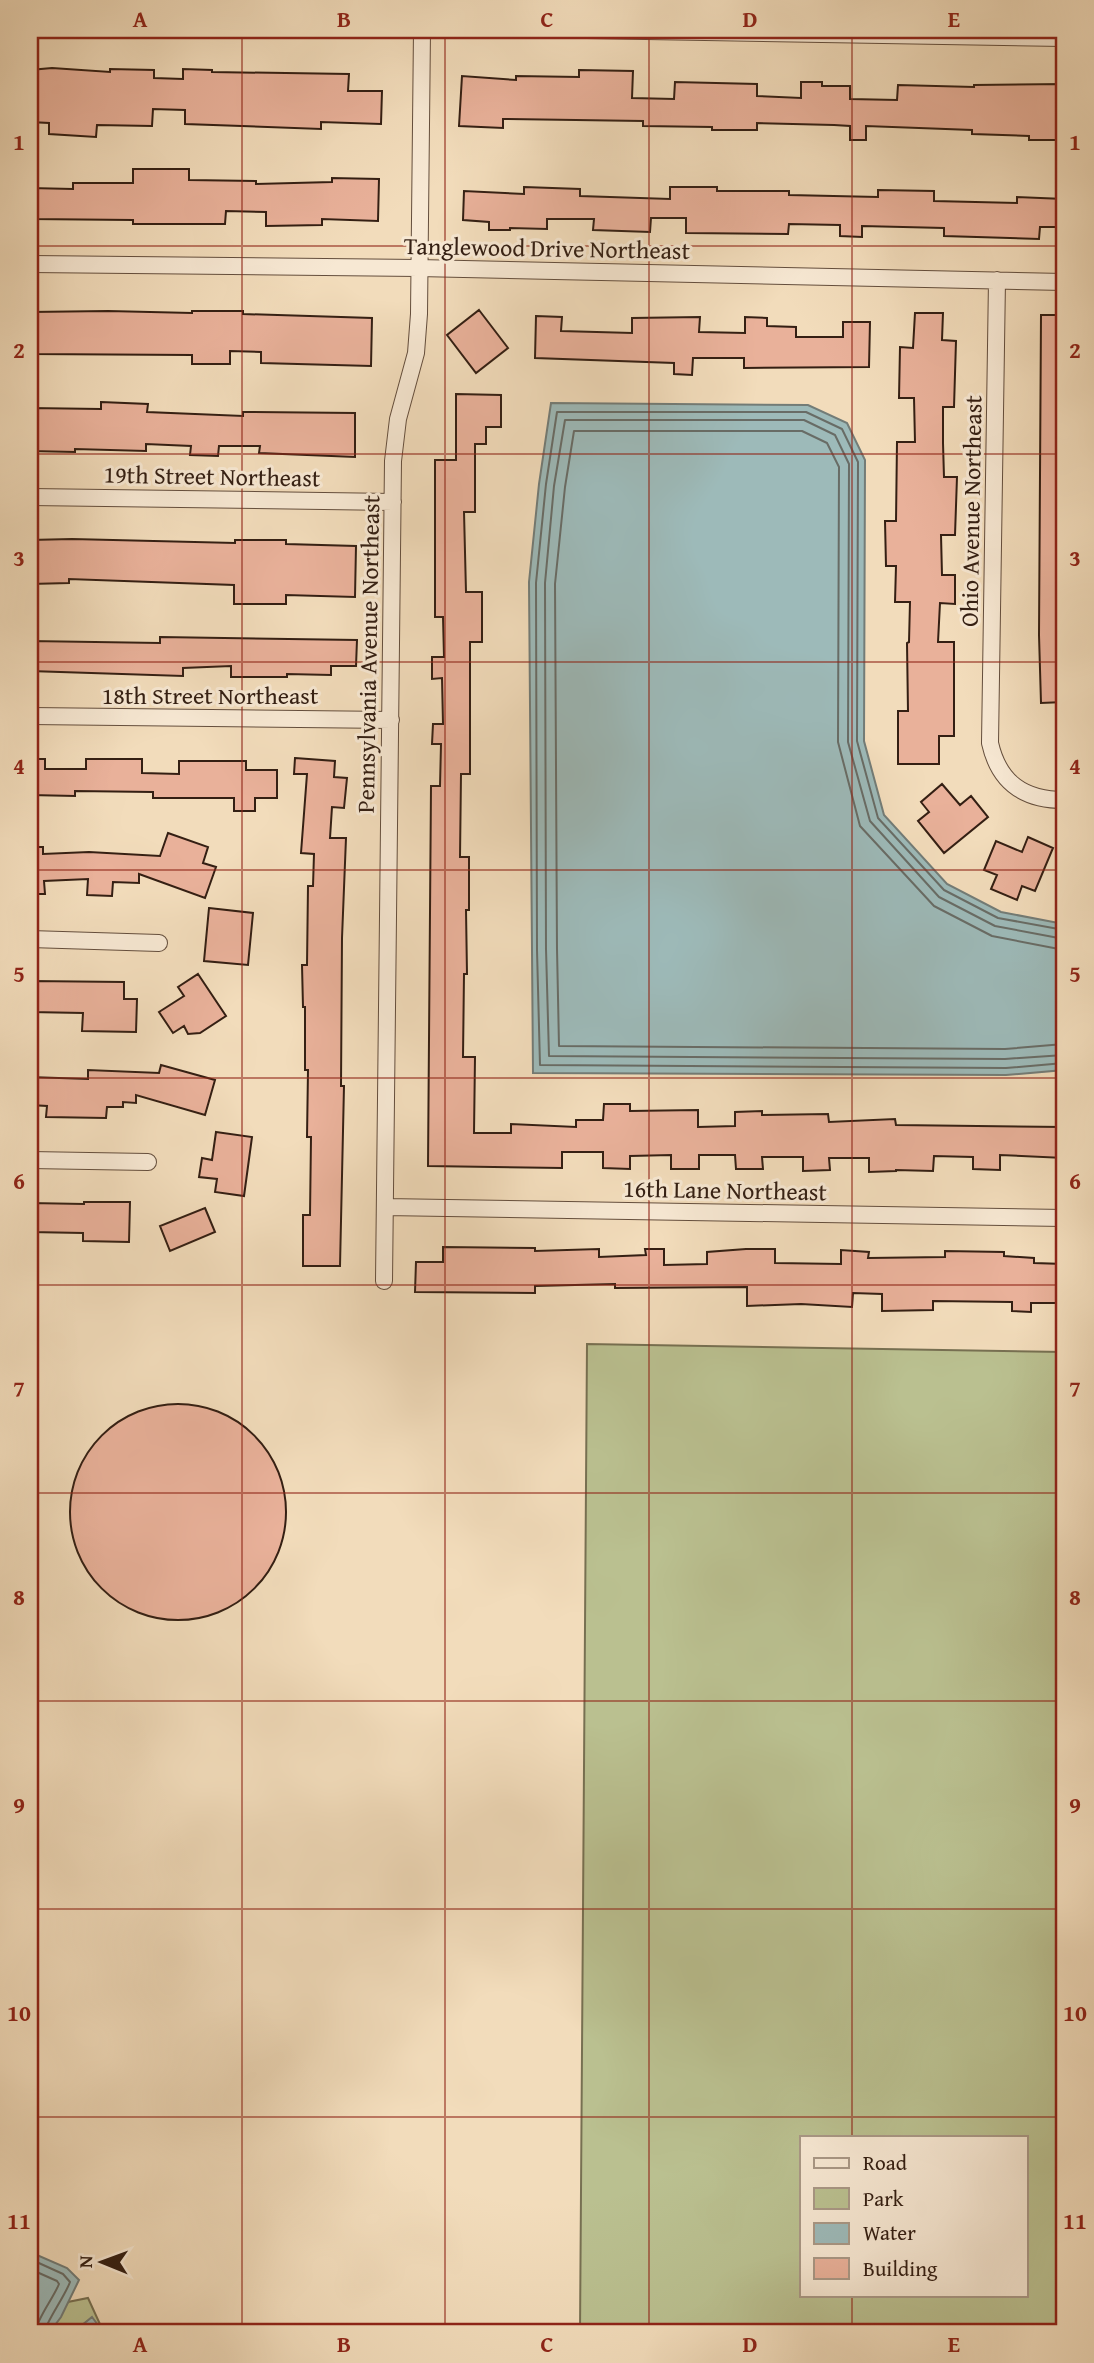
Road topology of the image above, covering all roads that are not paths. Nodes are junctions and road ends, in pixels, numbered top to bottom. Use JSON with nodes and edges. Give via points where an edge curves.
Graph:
{"nodes":[{"id":1,"x":422,"y":30,"type":"edge"},
{"id":2,"x":587,"y":30,"type":"edge"},
{"id":3,"x":1064,"y":38,"type":"edge"},
{"id":4,"x":30,"y":264,"type":"edge"},
{"id":5,"x":418,"y":268,"type":"junction"},
{"id":6,"x":997,"y":280,"type":"junction"},
{"id":7,"x":1064,"y":282,"type":"edge"},
{"id":8,"x":30,"y":497,"type":"edge"},
{"id":9,"x":393,"y":502,"type":"junction"},
{"id":10,"x":30,"y":716,"type":"edge"},
{"id":11,"x":390,"y":720,"type":"junction"},
{"id":12,"x":1064,"y":800,"type":"edge"},
{"id":13,"x":30,"y":939,"type":"edge"},
{"id":14,"x":159,"y":943,"type":"dead end"},
{"id":15,"x":30,"y":1160,"type":"edge"},
{"id":16,"x":148,"y":1162,"type":"dead end"},
{"id":17,"x":385,"y":1207,"type":"junction"},
{"id":18,"x":1064,"y":1219,"type":"edge"},
{"id":19,"x":384,"y":1281,"type":"dead end"}],
"edges":[{"from":1,"to":5,"type":"street","name":"Pennsylvania Avenue Northeast"},
{"from":2,"to":3,"type":"street"},
{"from":4,"to":5,"type":"street","name":"Tanglewood Drive Northeast"},
{"from":5,"to":6,"type":"street","name":"Tanglewood Drive Northeast"},
{"from":5,"to":9,"type":"street","name":"Pennsylvania Avenue Northeast","via":[[416,353],[398,419]]},
{"from":6,"to":7,"type":"street","name":"Tanglewood Drive Northeast"},
{"from":6,"to":12,"type":"street","name":"Ohio Avenue Northeast","via":[[990,743],[1000,771],[1022,792]]},
{"from":8,"to":9,"type":"street","name":"19th Street Northeast"},
{"from":9,"to":11,"type":"street","name":"Pennsylvania Avenue Northeast"},
{"from":10,"to":11,"type":"street","name":"18th Street Northeast"},
{"from":11,"to":17,"type":"street","name":"Pennsylvania Avenue Northeast"},
{"from":13,"to":14,"type":"street"},
{"from":15,"to":16,"type":"street"},
{"from":17,"to":18,"type":"street","name":"16th Lane Northeast"},
{"from":17,"to":19,"type":"street","name":"Pennsylvania Avenue Northeast"}]}
